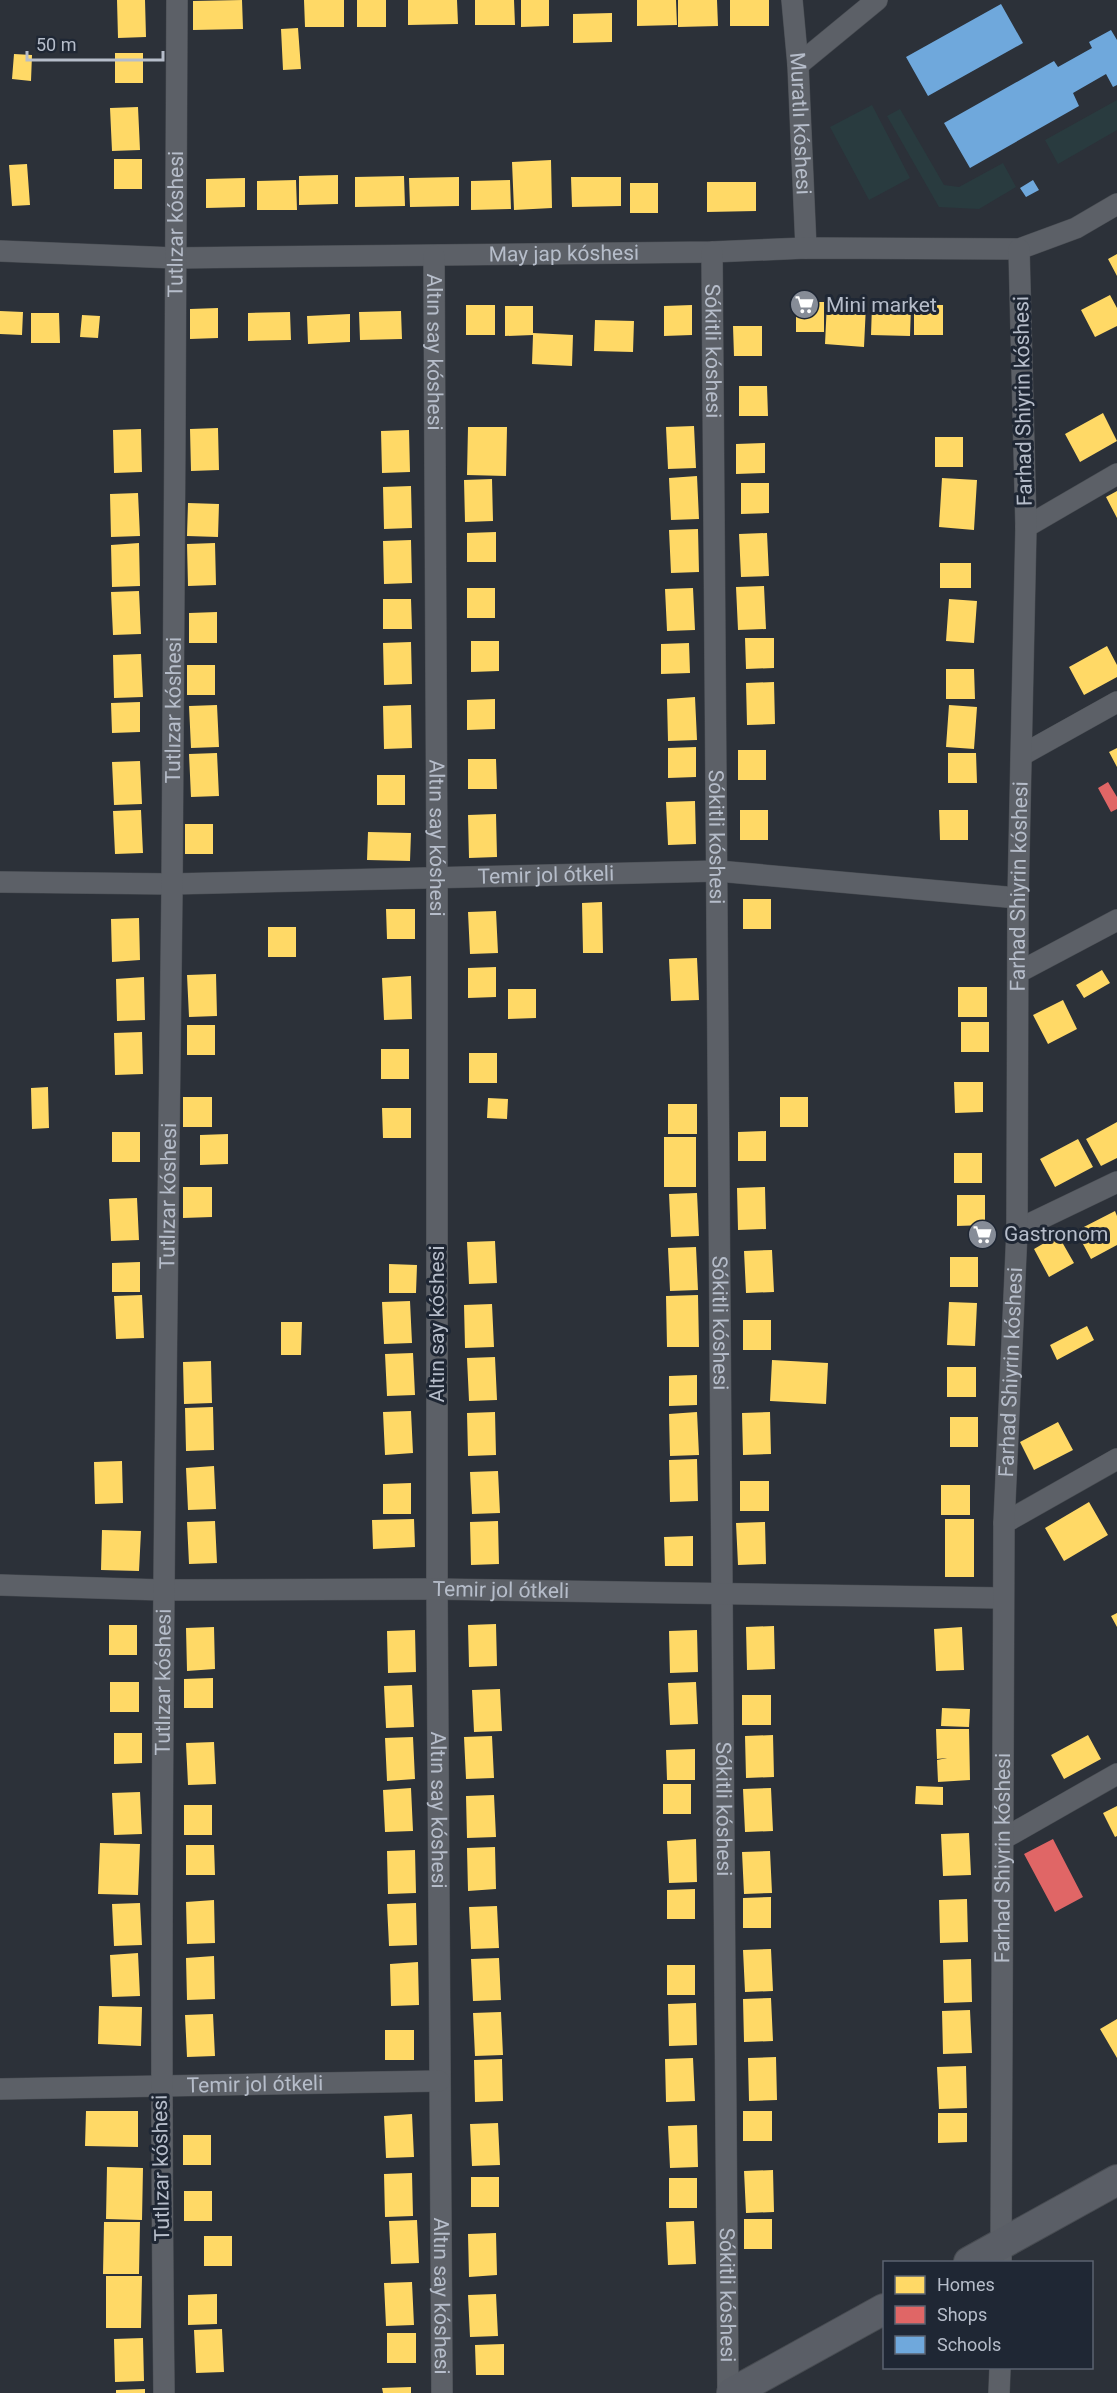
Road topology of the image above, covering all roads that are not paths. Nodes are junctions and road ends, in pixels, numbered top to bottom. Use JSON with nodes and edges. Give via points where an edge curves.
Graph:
{"nodes":[{"id":1,"x":177,"y":0,"type":"edge"},
{"id":2,"x":792,"y":0,"type":"edge"},
{"id":3,"x":877,"y":0,"type":"edge"},
{"id":4,"x":798,"y":65,"type":"junction"},
{"id":5,"x":1117,"y":204,"type":"edge"},
{"id":6,"x":806,"y":248,"type":"junction"},
{"id":7,"x":1019,"y":249,"type":"junction"},
{"id":8,"x":0,"y":251,"type":"edge"},
{"id":9,"x":712,"y":252,"type":"junction"},
{"id":10,"x":434,"y":255,"type":"junction"},
{"id":11,"x":176,"y":258,"type":"junction"},
{"id":12,"x":1117,"y":474,"type":"edge"},
{"id":13,"x":1026,"y":527,"type":"junction"},
{"id":14,"x":1117,"y":702,"type":"edge"},
{"id":15,"x":1022,"y":755,"type":"junction"},
{"id":16,"x":718,"y":871,"type":"junction"},
{"id":17,"x":437,"y":877,"type":"junction"},
{"id":18,"x":0,"y":882,"type":"edge"},
{"id":19,"x":172,"y":884,"type":"junction"},
{"id":20,"x":1018,"y":898,"type":"junction"},
{"id":21,"x":1117,"y":920,"type":"edge"},
{"id":22,"x":1019,"y":972,"type":"junction"},
{"id":23,"x":1117,"y":1182,"type":"edge"},
{"id":24,"x":1017,"y":1230,"type":"junction"},
{"id":25,"x":1117,"y":1459,"type":"edge"},
{"id":26,"x":1004,"y":1523,"type":"junction"},
{"id":27,"x":0,"y":1585,"type":"edge"},
{"id":28,"x":437,"y":1589,"type":"junction"},
{"id":29,"x":162,"y":1590,"type":"junction"},
{"id":30,"x":723,"y":1593,"type":"junction"},
{"id":31,"x":1003,"y":1598,"type":"junction"},
{"id":32,"x":1117,"y":1774,"type":"edge"},
{"id":33,"x":1003,"y":1839,"type":"junction"},
{"id":34,"x":439,"y":2081,"type":"junction"},
{"id":35,"x":160,"y":2086,"type":"junction"},
{"id":36,"x":0,"y":2089,"type":"edge"},
{"id":37,"x":1117,"y":2180,"type":"edge"},
{"id":38,"x":1001,"y":2254,"type":"edge"},
{"id":39,"x":973,"y":2261,"type":"edge"},
{"id":40,"x":883,"y":2310,"type":"edge"},
{"id":41,"x":1000,"y":2369,"type":"edge"},
{"id":42,"x":164,"y":2393,"type":"edge"},
{"id":43,"x":442,"y":2393,"type":"edge"},
{"id":44,"x":728,"y":2393,"type":"edge"},
{"id":45,"x":732,"y":2393,"type":"edge"},
{"id":46,"x":999,"y":2393,"type":"edge"}],
"edges":[{"from":1,"to":11,"type":"street","name":"Tutlızar kóshesi"},
{"from":2,"to":4,"type":"street","name":"Muratlı kóshesi"},
{"from":3,"to":4,"type":"street"},
{"from":4,"to":6,"type":"street","name":"Muratlı kóshesi"},
{"from":5,"to":7,"type":"street","name":"May jap kóshesi","via":[[1076,228]]},
{"from":6,"to":7,"type":"street","name":"May jap kóshesi"},
{"from":6,"to":9,"type":"street","name":"May jap kóshesi"},
{"from":7,"to":13,"type":"street","name":"Farhad Shiyrin kóshesi"},
{"from":8,"to":11,"type":"street","name":"May jap kóshesi"},
{"from":9,"to":10,"type":"street","name":"May jap kóshesi"},
{"from":9,"to":16,"type":"street","name":"Sókitli kóshesi"},
{"from":10,"to":11,"type":"street","name":"May jap kóshesi"},
{"from":10,"to":17,"type":"street","name":"Altın say kóshesi"},
{"from":11,"to":19,"type":"street","name":"Tutlızar kóshesi"},
{"from":12,"to":13,"type":"street"},
{"from":13,"to":15,"type":"street","name":"Farhad Shiyrin kóshesi"},
{"from":14,"to":15,"type":"street"},
{"from":15,"to":20,"type":"street","name":"Farhad Shiyrin kóshesi"},
{"from":16,"to":17,"type":"street","name":"Temir jol ótkeli"},
{"from":16,"to":20,"type":"street","name":"Temir jol ótkeli"},
{"from":16,"to":30,"type":"street","name":"Sókitli kóshesi"},
{"from":17,"to":19,"type":"street","name":"Temir jol ótkeli"},
{"from":17,"to":28,"type":"street","name":"Altın say kóshesi"},
{"from":18,"to":19,"type":"street","name":"Temir jol ótkeli"},
{"from":19,"to":29,"type":"street","name":"Tutlızar kóshesi"},
{"from":20,"to":22,"type":"street","name":"Farhad Shiyrin kóshesi"},
{"from":21,"to":22,"type":"street"},
{"from":22,"to":24,"type":"street","name":"Farhad Shiyrin kóshesi"},
{"from":23,"to":24,"type":"street"},
{"from":24,"to":26,"type":"street","name":"Farhad Shiyrin kóshesi"},
{"from":25,"to":26,"type":"street"},
{"from":26,"to":31,"type":"street","name":"Farhad Shiyrin kóshesi"},
{"from":27,"to":29,"type":"street","name":"Temir jol ótkeli"},
{"from":28,"to":29,"type":"street","name":"Temir jol ótkeli"},
{"from":28,"to":30,"type":"street","name":"Temir jol ótkeli"},
{"from":28,"to":34,"type":"street","name":"Altın say kóshesi"},
{"from":29,"to":35,"type":"street","name":"Tutlızar kóshesi"},
{"from":30,"to":31,"type":"street","name":"Temir jol ótkeli"},
{"from":30,"to":44,"type":"street","name":"Sókitli kóshesi"},
{"from":31,"to":33,"type":"street","name":"Farhad Shiyrin kóshesi"},
{"from":32,"to":33,"type":"street"},
{"from":33,"to":38,"type":"street","name":"Farhad Shiyrin kóshesi"},
{"from":34,"to":35,"type":"street","name":"Temir jol ótkeli"},
{"from":34,"to":43,"type":"street","name":"Altın say kóshesi"},
{"from":35,"to":36,"type":"street","name":"Temir jol ótkeli"},
{"from":35,"to":42,"type":"street","name":"Tutlızar kóshesi"},
{"from":37,"to":38,"type":"main road"},
{"from":38,"to":39,"type":"main road"},
{"from":40,"to":45,"type":"main road"},
{"from":41,"to":46,"type":"street"}]}
